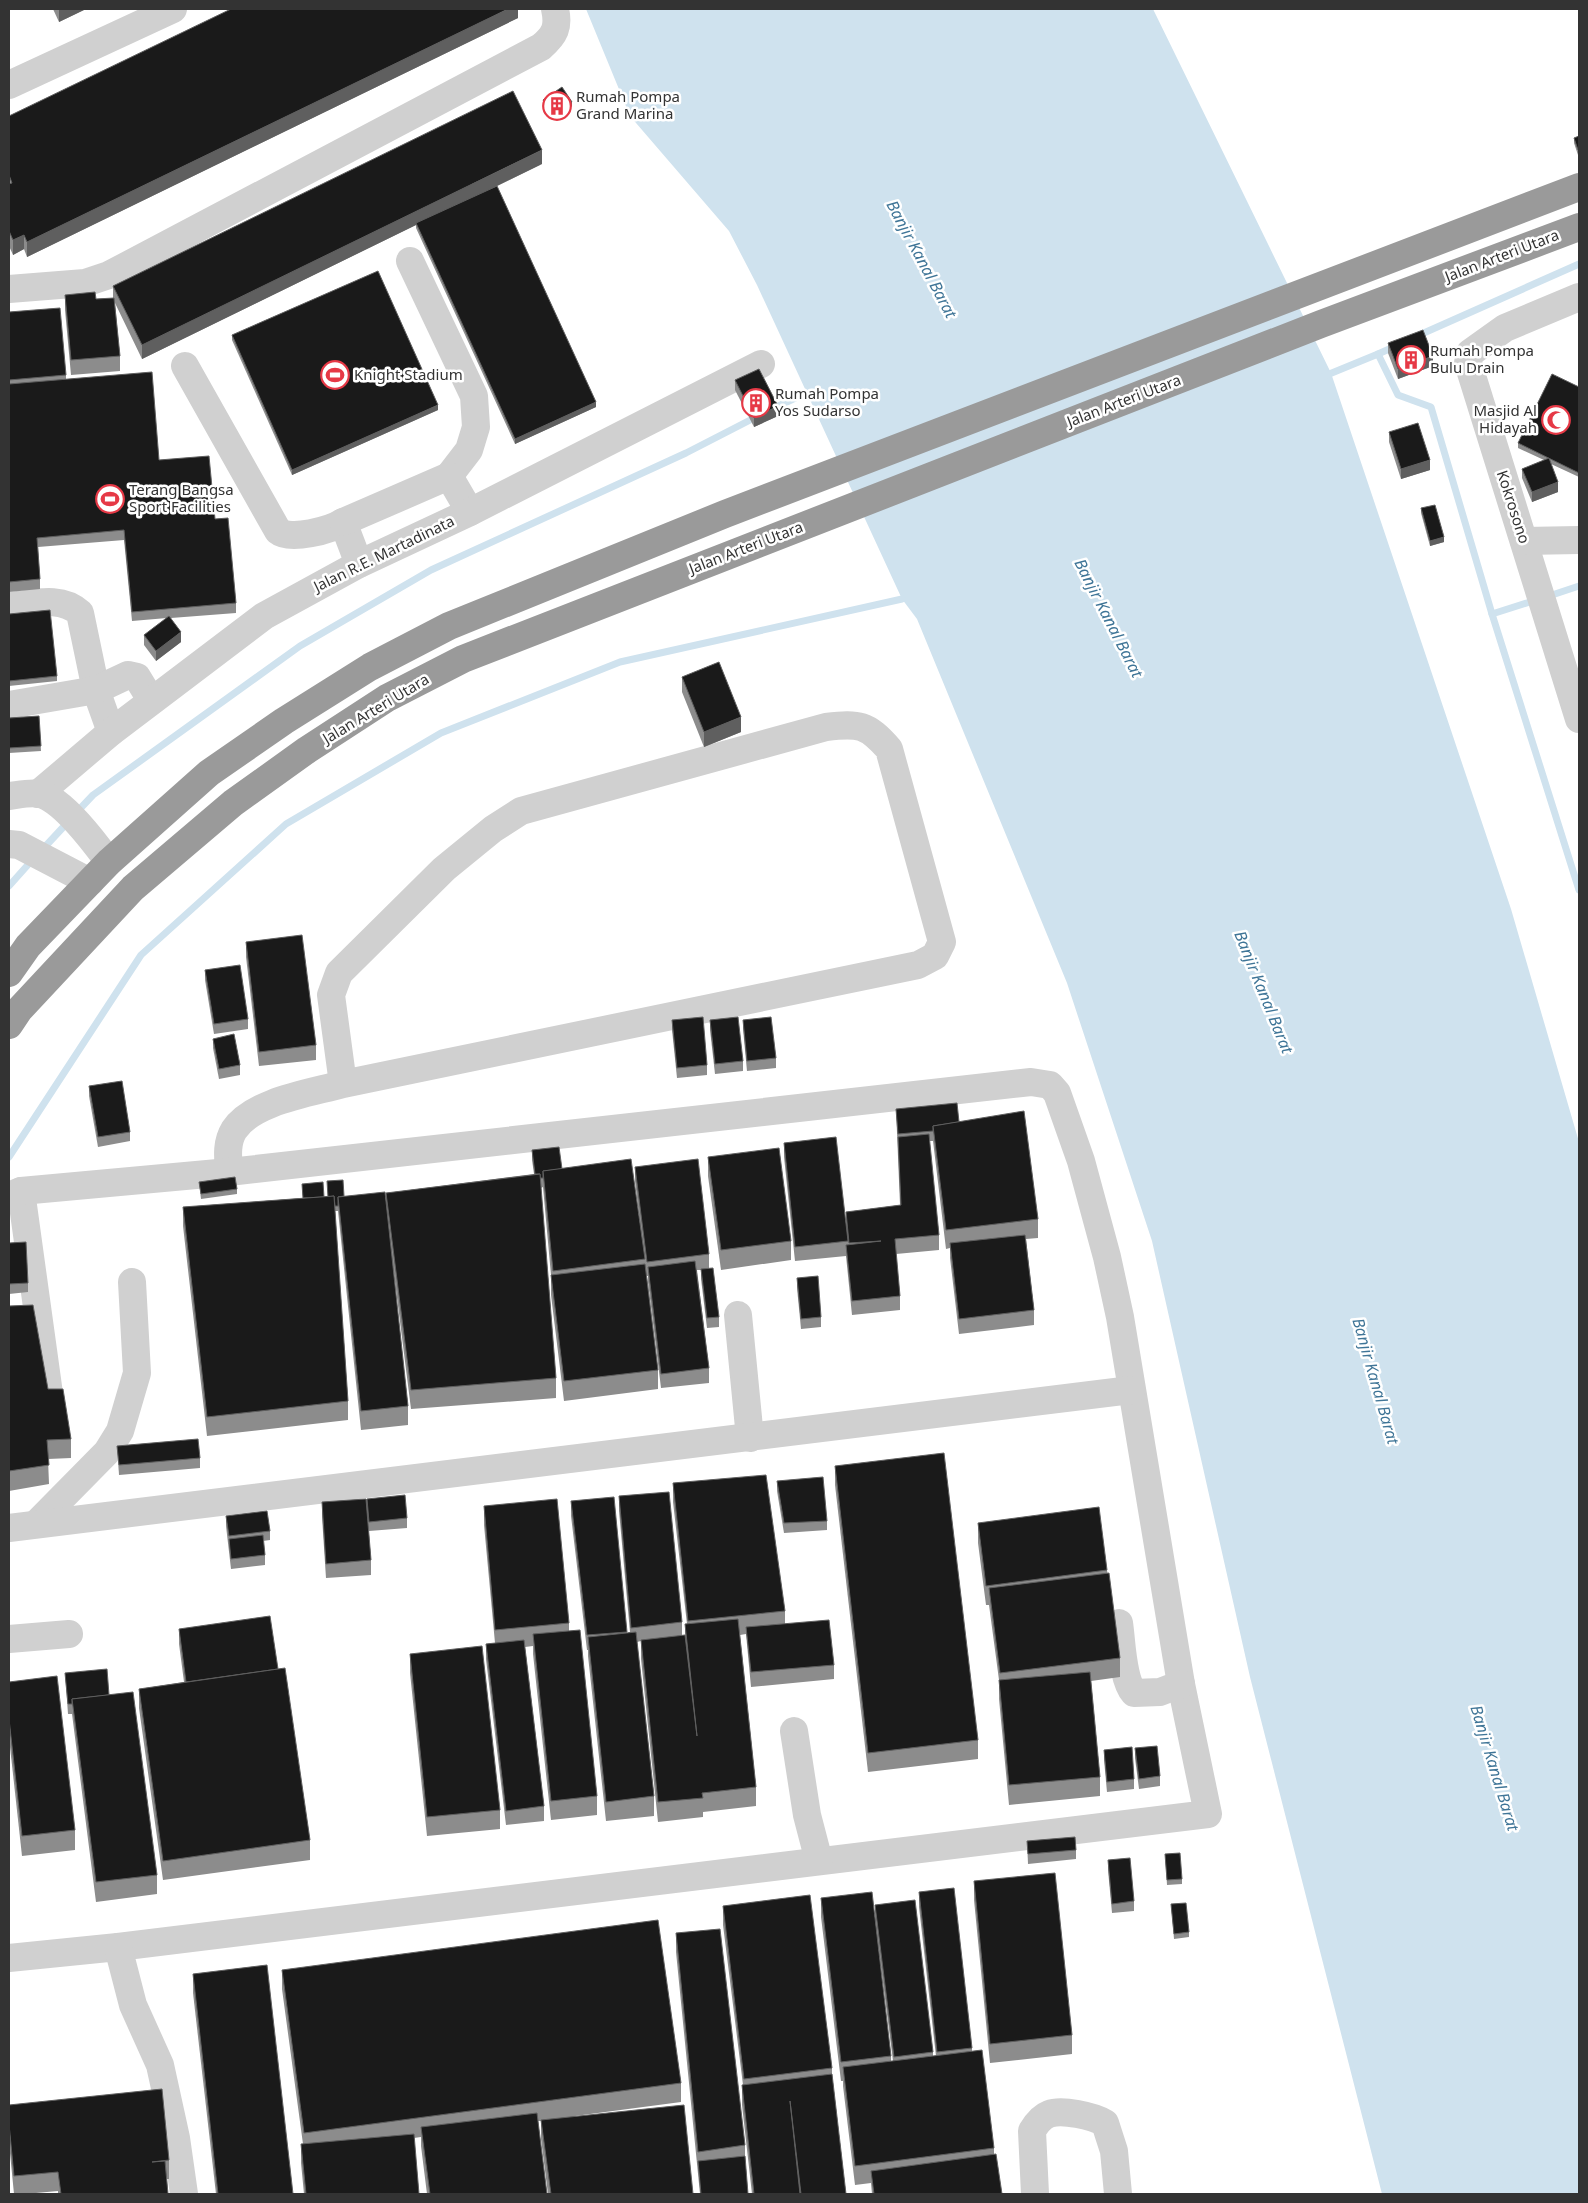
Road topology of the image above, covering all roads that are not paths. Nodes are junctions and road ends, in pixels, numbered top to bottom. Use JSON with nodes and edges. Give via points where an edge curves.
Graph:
{"nodes":[{"id":1,"x":173,"y":9,"type":"edge"},
{"id":2,"x":555,"y":9,"type":"edge"},
{"id":3,"x":9,"y":84,"type":"edge"},
{"id":4,"x":1579,"y":187,"type":"edge"},
{"id":5,"x":1579,"y":227,"type":"edge"},
{"id":6,"x":410,"y":261,"type":"dead end"},
{"id":7,"x":9,"y":289,"type":"edge"},
{"id":8,"x":1579,"y":297,"type":"edge"},
{"id":9,"x":761,"y":364,"type":"dead end"},
{"id":10,"x":185,"y":366,"type":"dead end"},
{"id":11,"x":449,"y":476,"type":"junction"},
{"id":12,"x":470,"y":512,"type":"junction"},
{"id":13,"x":343,"y":522,"type":"junction"},
{"id":14,"x":1579,"y":540,"type":"edge"},
{"id":15,"x":1524,"y":541,"type":"junction"},
{"id":16,"x":359,"y":564,"type":"junction"},
{"id":17,"x":9,"y":606,"type":"edge"},
{"id":18,"x":96,"y":690,"type":"junction"},
{"id":19,"x":151,"y":700,"type":"junction"},
{"id":20,"x":9,"y":705,"type":"edge"},
{"id":21,"x":1579,"y":719,"type":"edge"},
{"id":22,"x":111,"y":732,"type":"junction"},
{"id":23,"x":38,"y":794,"type":"junction"},
{"id":24,"x":9,"y":796,"type":"edge"},
{"id":25,"x":14,"y":845,"type":"edge"},
{"id":26,"x":109,"y":862,"type":"junction"},
{"id":27,"x":90,"y":882,"type":"junction"},
{"id":28,"x":9,"y":973,"type":"edge"},
{"id":29,"x":9,"y":1025,"type":"edge"},
{"id":30,"x":342,"y":1084,"type":"junction"},
{"id":31,"x":229,"y":1172,"type":"junction"},
{"id":32,"x":15,"y":1194,"type":"edge"},
{"id":33,"x":132,"y":1282,"type":"dead end"},
{"id":34,"x":738,"y":1316,"type":"dead end"},
{"id":35,"x":1131,"y":1390,"type":"junction"},
{"id":36,"x":50,"y":1401,"type":"edge"},
{"id":37,"x":750,"y":1438,"type":"junction"},
{"id":38,"x":36,"y":1524,"type":"junction"},
{"id":39,"x":9,"y":1528,"type":"edge"},
{"id":40,"x":1119,"y":1623,"type":"dead end"},
{"id":41,"x":69,"y":1634,"type":"dead end"},
{"id":42,"x":9,"y":1639,"type":"edge"},
{"id":43,"x":1181,"y":1684,"type":"junction"},
{"id":44,"x":794,"y":1731,"type":"dead end"},
{"id":45,"x":819,"y":1861,"type":"junction"},
{"id":46,"x":118,"y":1947,"type":"junction"},
{"id":47,"x":9,"y":1958,"type":"edge"},
{"id":48,"x":184,"y":2194,"type":"edge"},
{"id":49,"x":1035,"y":2194,"type":"edge"},
{"id":50,"x":1118,"y":2194,"type":"edge"}],
"edges":[{"from":1,"to":3,"type":"street"},
{"from":2,"to":7,"type":"street","via":[[556,30],[541,47],[109,275],[84,283]]},
{"from":4,"to":26,"type":"highway","via":[[725,514],[449,626],[370,667],[209,773]]},
{"from":5,"to":29,"type":"highway","name":"Jalan Arteri Utara","via":[[1321,324],[462,659],[387,698],[233,803],[133,888],[19,1010]]},
{"from":6,"to":11,"type":"street","via":[[474,396],[476,427],[469,450]]},
{"from":8,"to":15,"type":"street","name":"Kokrosono","via":[[1505,328],[1470,353],[1471,377]]},
{"from":9,"to":12,"type":"street","name":"Jalan R.E. Martadinata"},
{"from":10,"to":13,"type":"street","via":[[278,531],[286,535],[326,531]]},
{"from":11,"to":12,"type":"street"},
{"from":11,"to":13,"type":"street"},
{"from":12,"to":16,"type":"street","name":"Jalan R.E. Martadinata"},
{"from":13,"to":16,"type":"street"},
{"from":14,"to":15,"type":"street"},
{"from":15,"to":21,"type":"street","name":"Kokrosono"},
{"from":16,"to":19,"type":"street","name":"Jalan R.E. Martadinata","via":[[264,616]]},
{"from":17,"to":18,"type":"street","via":[[62,602],[72,605],[80,613]]},
{"from":18,"to":19,"type":"street","via":[[133,675]]},
{"from":18,"to":20,"type":"street"},
{"from":18,"to":22,"type":"street"},
{"from":19,"to":22,"type":"street","name":"Jalan R.E. Martadinata"},
{"from":22,"to":23,"type":"street","name":"Jalan R.E. Martadinata"},
{"from":23,"to":24,"type":"street"},
{"from":23,"to":26,"type":"street","via":[[50,798],[62,809]]},
{"from":25,"to":27,"type":"street","via":[[51,860]]},
{"from":26,"to":27,"type":"highway"},
{"from":27,"to":28,"type":"highway","via":[[28,946]]},
{"from":30,"to":30,"type":"street","via":[[918,965],[934,956],[942,942],[889,749],[873,732],[851,724],[826,728],[521,811],[492,829],[444,869],[339,973],[331,995]]},
{"from":30,"to":31,"type":"street","via":[[267,1106],[248,1115],[233,1131],[228,1149]]},
{"from":31,"to":32,"type":"street"},
{"from":31,"to":35,"type":"street","via":[[1041,1082],[1050,1085],[1057,1093],[1081,1161],[1107,1256]]},
{"from":32,"to":36,"type":"street"},
{"from":33,"to":38,"type":"street","via":[[137,1373],[120,1431],[107,1452]]},
{"from":34,"to":37,"type":"street"},
{"from":35,"to":37,"type":"street"},
{"from":35,"to":43,"type":"street"},
{"from":37,"to":38,"type":"street"},
{"from":38,"to":39,"type":"street"},
{"from":40,"to":43,"type":"street","via":[[1126,1677],[1134,1693],[1160,1692]]},
{"from":41,"to":42,"type":"street"},
{"from":43,"to":45,"type":"street","via":[[1208,1814]]},
{"from":44,"to":45,"type":"street","via":[[807,1815]]},
{"from":45,"to":46,"type":"street"},
{"from":46,"to":47,"type":"street"},
{"from":46,"to":48,"type":"street","via":[[133,2005],[160,2065]]},
{"from":49,"to":50,"type":"street","via":[[1032,2131],[1050,2114],[1060,2113],[1097,2118],[1105,2123],[1114,2151]]}]}
